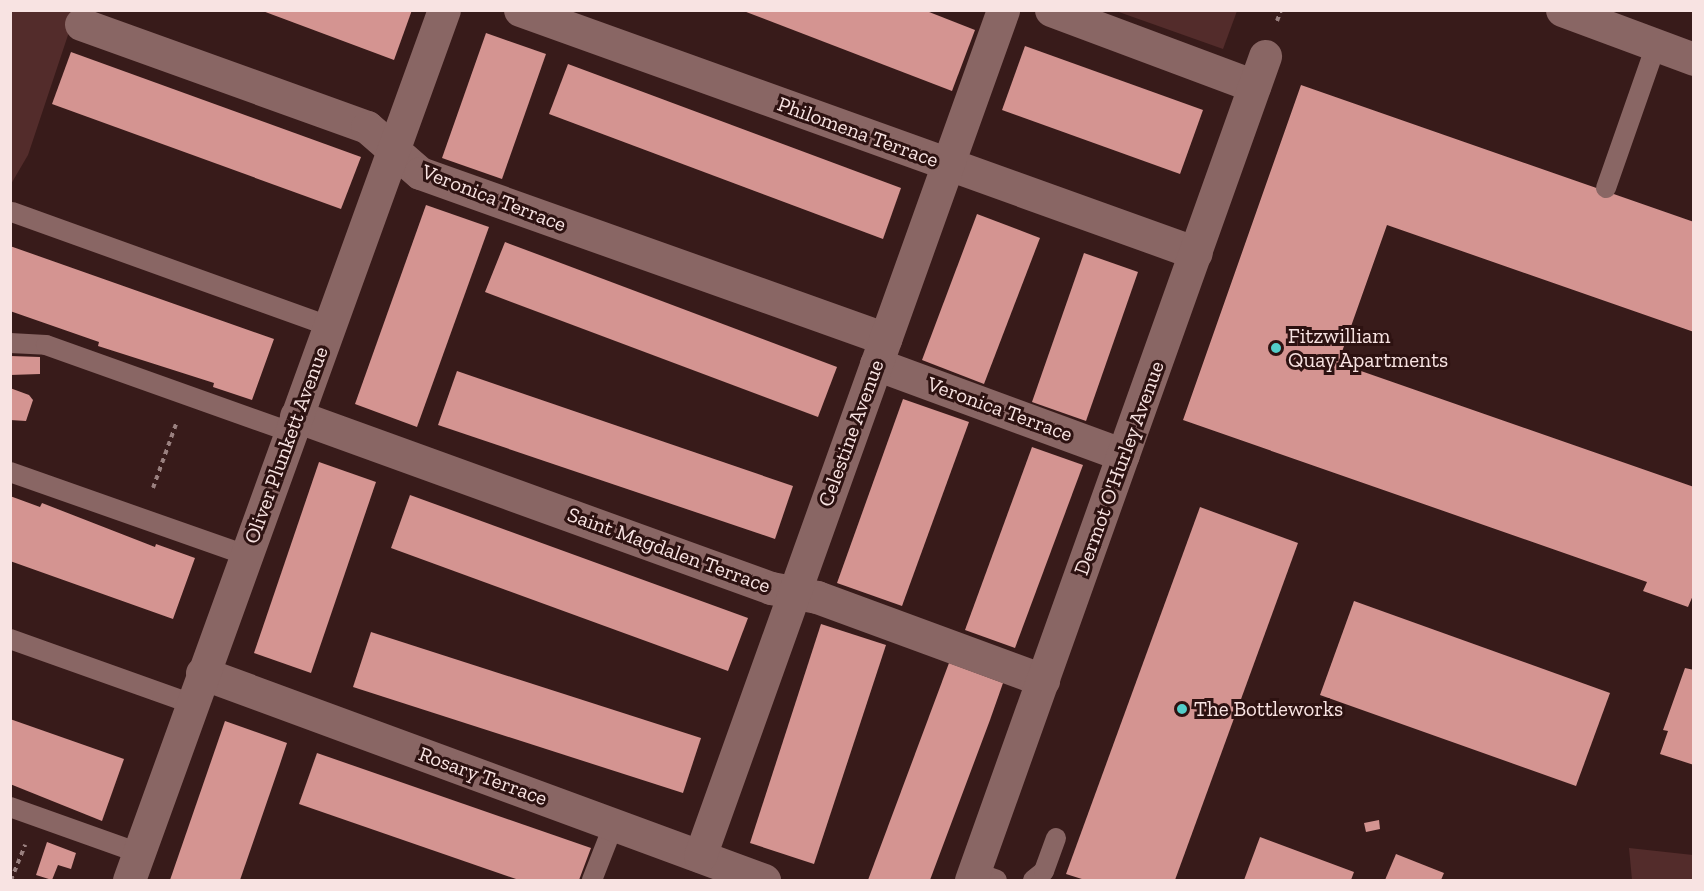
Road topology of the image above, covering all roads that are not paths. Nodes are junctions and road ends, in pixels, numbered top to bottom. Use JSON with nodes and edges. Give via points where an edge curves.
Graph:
{"nodes":[{"id":1,"x":444,"y":10,"type":"edge"},
{"id":2,"x":520,"y":10,"type":"edge"},
{"id":3,"x":1002,"y":10,"type":"edge"},
{"id":4,"x":1051,"y":10,"type":"edge"},
{"id":5,"x":1562,"y":10,"type":"edge"},
{"id":6,"x":81,"y":24,"type":"dead end"},
{"id":7,"x":1656,"y":45,"type":"junction"},
{"id":8,"x":1265,"y":56,"type":"dead end"},
{"id":9,"x":1694,"y":59,"type":"edge"},
{"id":10,"x":1254,"y":86,"type":"junction"},
{"id":11,"x":394,"y":150,"type":"junction"},
{"id":12,"x":948,"y":164,"type":"junction"},
{"id":13,"x":1606,"y":188,"type":"dead end"},
{"id":14,"x":12,"y":212,"type":"dead end"},
{"id":15,"x":1196,"y":254,"type":"junction"},
{"id":16,"x":329,"y":326,"type":"junction"},
{"id":17,"x":10,"y":343,"type":"edge"},
{"id":18,"x":881,"y":351,"type":"junction"},
{"id":19,"x":293,"y":424,"type":"junction"},
{"id":20,"x":1123,"y":455,"type":"junction"},
{"id":21,"x":10,"y":472,"type":"edge"},
{"id":22,"x":246,"y":555,"type":"junction"},
{"id":23,"x":794,"y":592,"type":"junction"},
{"id":24,"x":10,"y":639,"type":"edge"},
{"id":25,"x":202,"y":673,"type":"junction"},
{"id":26,"x":1043,"y":680,"type":"junction"},
{"id":27,"x":193,"y":704,"type":"junction"},
{"id":28,"x":10,"y":807,"type":"edge"},
{"id":29,"x":614,"y":824,"type":"junction"},
{"id":30,"x":1056,"y":838,"type":"dead end"},
{"id":31,"x":700,"y":856,"type":"junction"},
{"id":32,"x":134,"y":867,"type":"edge"},
{"id":33,"x":981,"y":878,"type":"edge"},
{"id":34,"x":592,"y":880,"type":"edge"},
{"id":35,"x":764,"y":880,"type":"edge"},
{"id":36,"x":1033,"y":880,"type":"edge"}],
"edges":[{"from":1,"to":11,"type":"street","name":"Oliver Plunkett Avenue"},
{"from":2,"to":12,"type":"street","name":"Philomena Terrace"},
{"from":3,"to":12,"type":"street","name":"Celestine Avenue"},
{"from":4,"to":10,"type":"street"},
{"from":5,"to":7,"type":"street"},
{"from":6,"to":11,"type":"street","name":"Veronica Terrace","via":[[367,127]]},
{"from":7,"to":9,"type":"street"},
{"from":7,"to":13,"type":"lane"},
{"from":8,"to":10,"type":"street","name":"Dermot O'Hurley Avenue"},
{"from":10,"to":15,"type":"street","name":"Dermot O'Hurley Avenue"},
{"from":11,"to":16,"type":"street","name":"Oliver Plunkett Avenue"},
{"from":11,"to":18,"type":"street","name":"Veronica Terrace","via":[[420,173]]},
{"from":12,"to":15,"type":"street","name":"Philomena Terrace"},
{"from":12,"to":18,"type":"street","name":"Celestine Avenue"},
{"from":14,"to":16,"type":"lane"},
{"from":15,"to":20,"type":"street","name":"Dermot O'Hurley Avenue"},
{"from":16,"to":19,"type":"street","name":"Oliver Plunkett Avenue"},
{"from":17,"to":19,"type":"lane","via":[[46,345],[186,395]]},
{"from":18,"to":20,"type":"street","name":"Veronica Terrace"},
{"from":18,"to":23,"type":"street","name":"Celestine Avenue"},
{"from":19,"to":22,"type":"street","name":"Oliver Plunkett Avenue"},
{"from":19,"to":23,"type":"street","name":"Saint Magdalen Terrace","via":[[762,585]]},
{"from":20,"to":26,"type":"street","name":"Dermot O'Hurley Avenue"},
{"from":21,"to":22,"type":"lane"},
{"from":22,"to":25,"type":"street","name":"Oliver Plunkett Avenue"},
{"from":23,"to":26,"type":"street","name":"Saint Magdalen Terrace"},
{"from":23,"to":31,"type":"street","name":"Celestine Avenue"},
{"from":24,"to":27,"type":"lane"},
{"from":25,"to":27,"type":"street","name":"Oliver Plunkett Avenue"},
{"from":25,"to":29,"type":"street","name":"Rosary Terrace"},
{"from":26,"to":33,"type":"street","name":"Dermot O'Hurley Avenue"},
{"from":27,"to":32,"type":"street","name":"Oliver Plunkett Avenue"},
{"from":28,"to":32,"type":"lane"},
{"from":29,"to":31,"type":"street","name":"Rosary Terrace"},
{"from":29,"to":34,"type":"lane"},
{"from":30,"to":36,"type":"lane","via":[[1044,871]]},
{"from":31,"to":35,"type":"street","name":"Rosary Terrace"}]}
